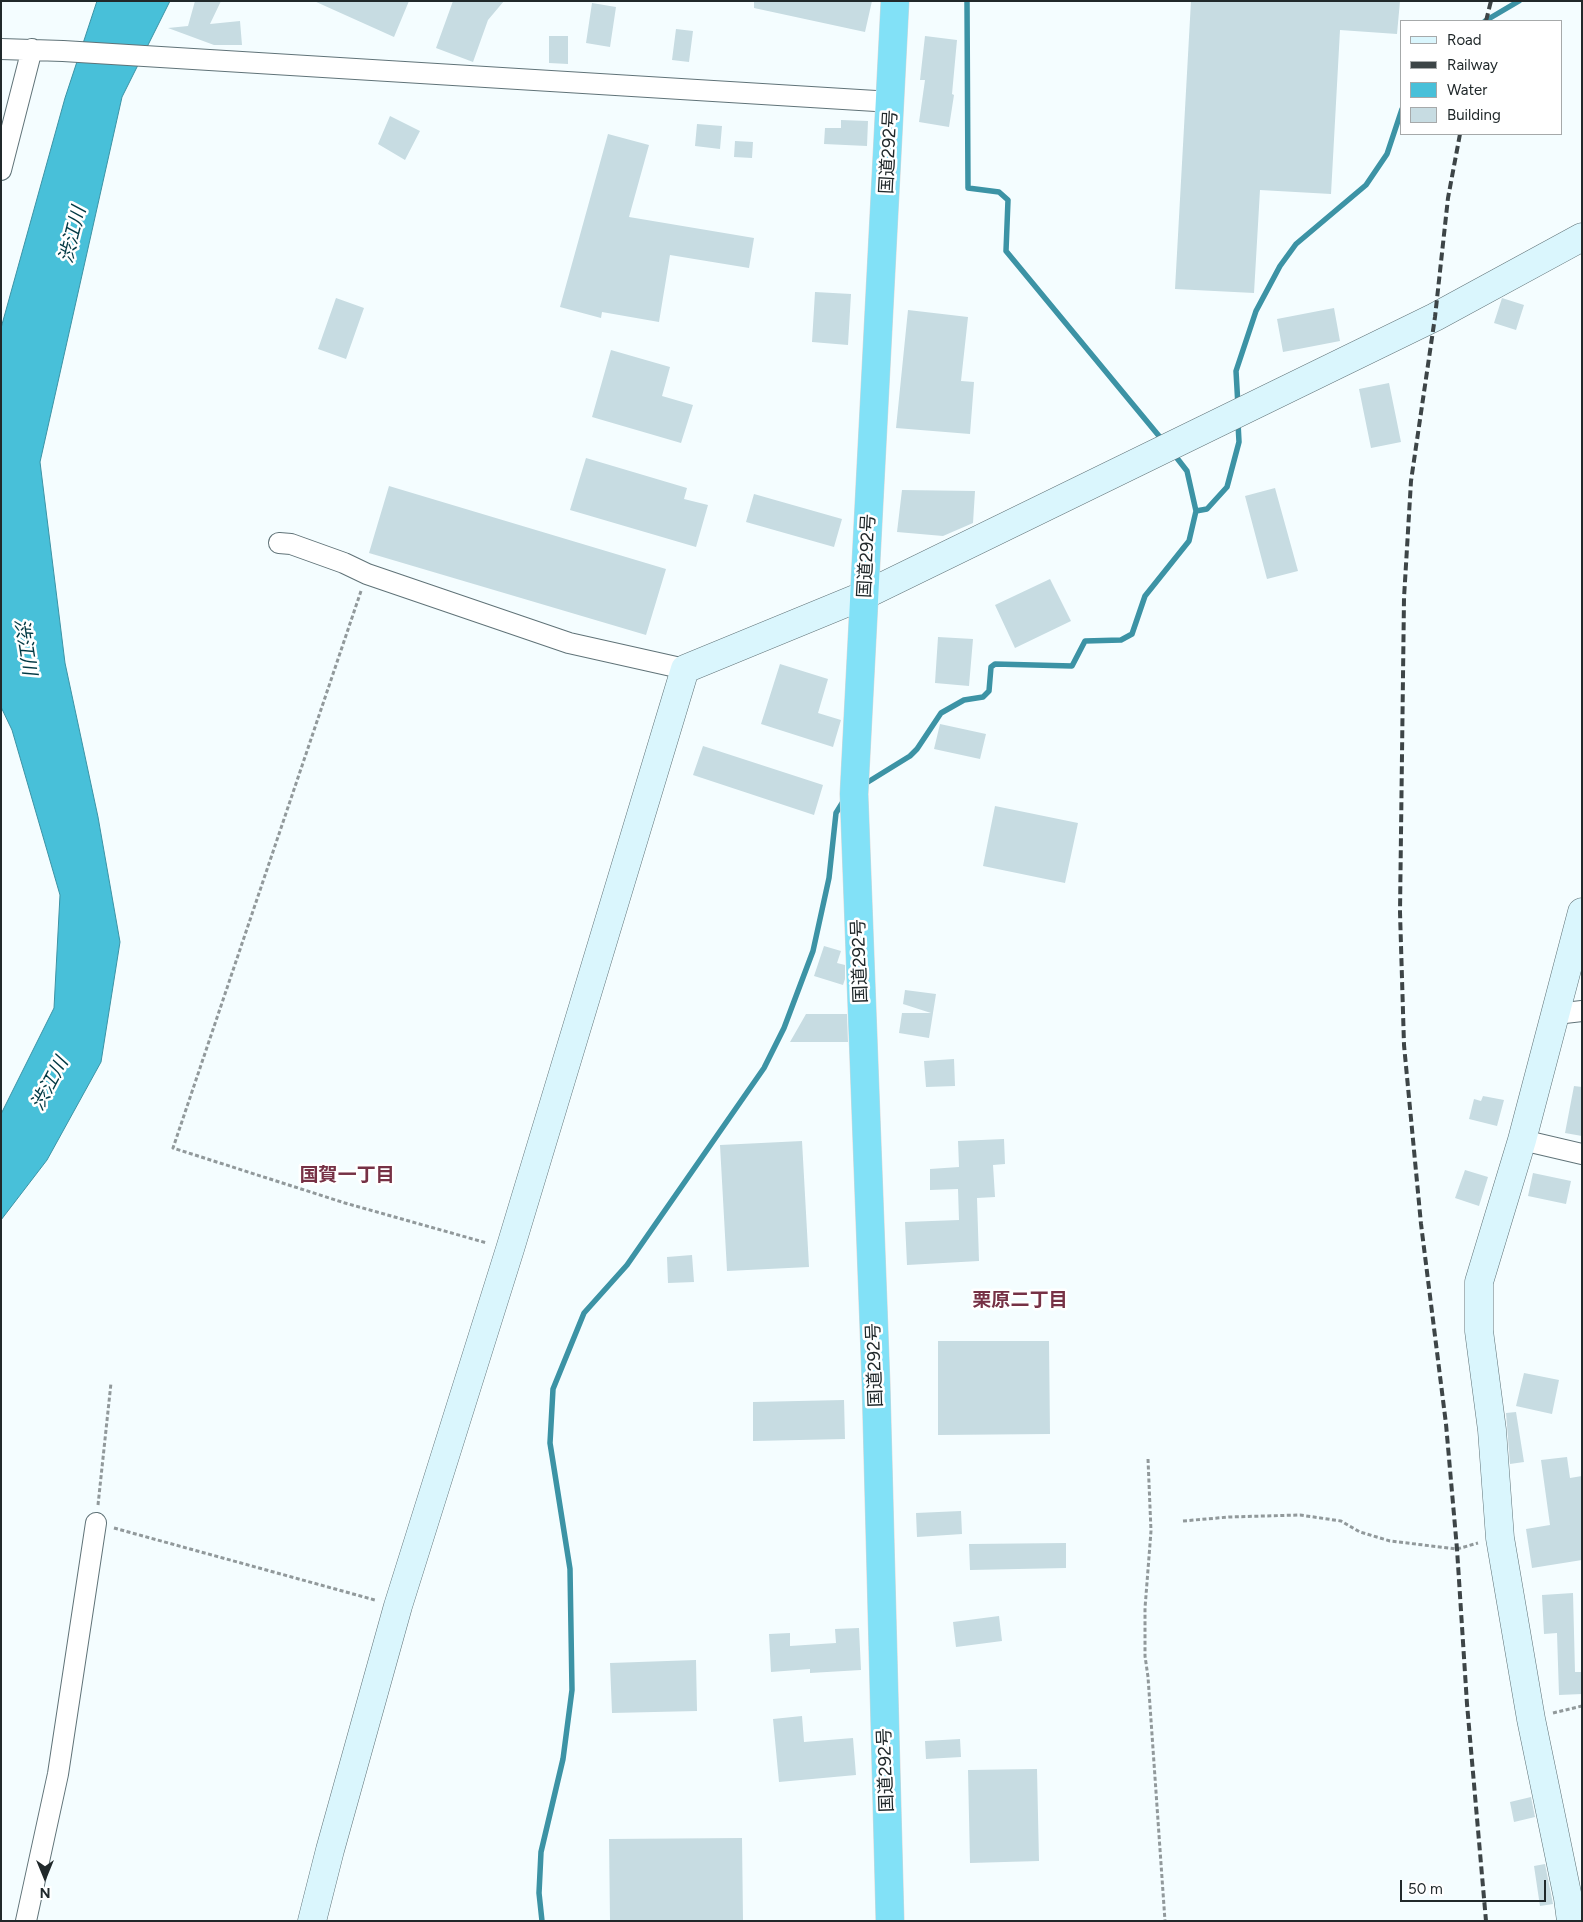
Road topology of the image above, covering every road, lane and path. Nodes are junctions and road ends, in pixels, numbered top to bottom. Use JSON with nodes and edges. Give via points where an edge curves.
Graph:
{"nodes":[{"id":1,"x":896,"y":1,"type":"edge"},
{"id":2,"x":1,"y":49,"type":"edge"},
{"id":3,"x":32,"y":49,"type":"junction"},
{"id":4,"x":892,"y":102,"type":"junction"},
{"id":5,"x":1,"y":170,"type":"edge"},
{"id":6,"x":1582,"y":237,"type":"edge"},
{"id":7,"x":279,"y":543,"type":"dead end"},
{"id":8,"x":367,"y":574,"type":"junction"},
{"id":9,"x":864,"y":595,"type":"junction"},
{"id":10,"x":685,"y":670,"type":"junction"},
{"id":11,"x":1582,"y":912,"type":"edge"},
{"id":12,"x":1569,"y":1012,"type":"edge"},
{"id":13,"x":1522,"y":1140,"type":"junction"},
{"id":14,"x":1582,"y":1154,"type":"edge"},
{"id":15,"x":510,"y":1249,"type":"junction"},
{"id":16,"x":111,"y":1383,"type":"dead end"},
{"id":17,"x":1148,"y":1459,"type":"dead end"},
{"id":18,"x":1183,"y":1521,"type":"dead end"},
{"id":19,"x":96,"y":1523,"type":"junction"},
{"id":20,"x":1500,"y":1538,"type":"junction"},
{"id":21,"x":398,"y":1606,"type":"junction"},
{"id":22,"x":1582,"y":1706,"type":"edge"},
{"id":23,"x":1531,"y":1719,"type":"junction"},
{"id":24,"x":26,"y":1921,"type":"edge"},
{"id":25,"x":312,"y":1921,"type":"edge"},
{"id":26,"x":890,"y":1921,"type":"edge"},
{"id":27,"x":1165,"y":1921,"type":"edge"},
{"id":28,"x":1571,"y":1921,"type":"edge"}],
"edges":[{"from":1,"to":4,"type":"highway","name":"国道292号"},
{"from":2,"to":3,"type":"street"},
{"from":3,"to":4,"type":"street"},
{"from":3,"to":5,"type":"street"},
{"from":4,"to":9,"type":"highway","name":"国道292号"},
{"from":6,"to":9,"type":"street","via":[[1435,317]]},
{"from":7,"to":8,"type":"street","via":[[292,544]]},
{"from":8,"to":10,"type":"street","via":[[569,643]]},
{"from":8,"to":15,"type":"path","via":[[173,1148],[345,1204]]},
{"from":9,"to":10,"type":"street"},
{"from":9,"to":26,"type":"highway","name":"国道292号","via":[[854,794],[875,1373]]},
{"from":10,"to":15,"type":"street"},
{"from":11,"to":12,"type":"street"},
{"from":12,"to":13,"type":"street"},
{"from":13,"to":14,"type":"street"},
{"from":13,"to":20,"type":"street","via":[[1479,1282],[1479,1331],[1492,1430]]},
{"from":15,"to":21,"type":"street"},
{"from":16,"to":19,"type":"path"},
{"from":17,"to":27,"type":"path","via":[[1150,1531],[1145,1656]]},
{"from":18,"to":20,"type":"path","via":[[1300,1514],[1341,1521],[1360,1532],[1390,1541],[1457,1548]]},
{"from":19,"to":21,"type":"path"},
{"from":19,"to":24,"type":"street","via":[[58,1774]]},
{"from":20,"to":23,"type":"street"},
{"from":21,"to":25,"type":"street"},
{"from":22,"to":23,"type":"path"},
{"from":23,"to":28,"type":"street"}]}
